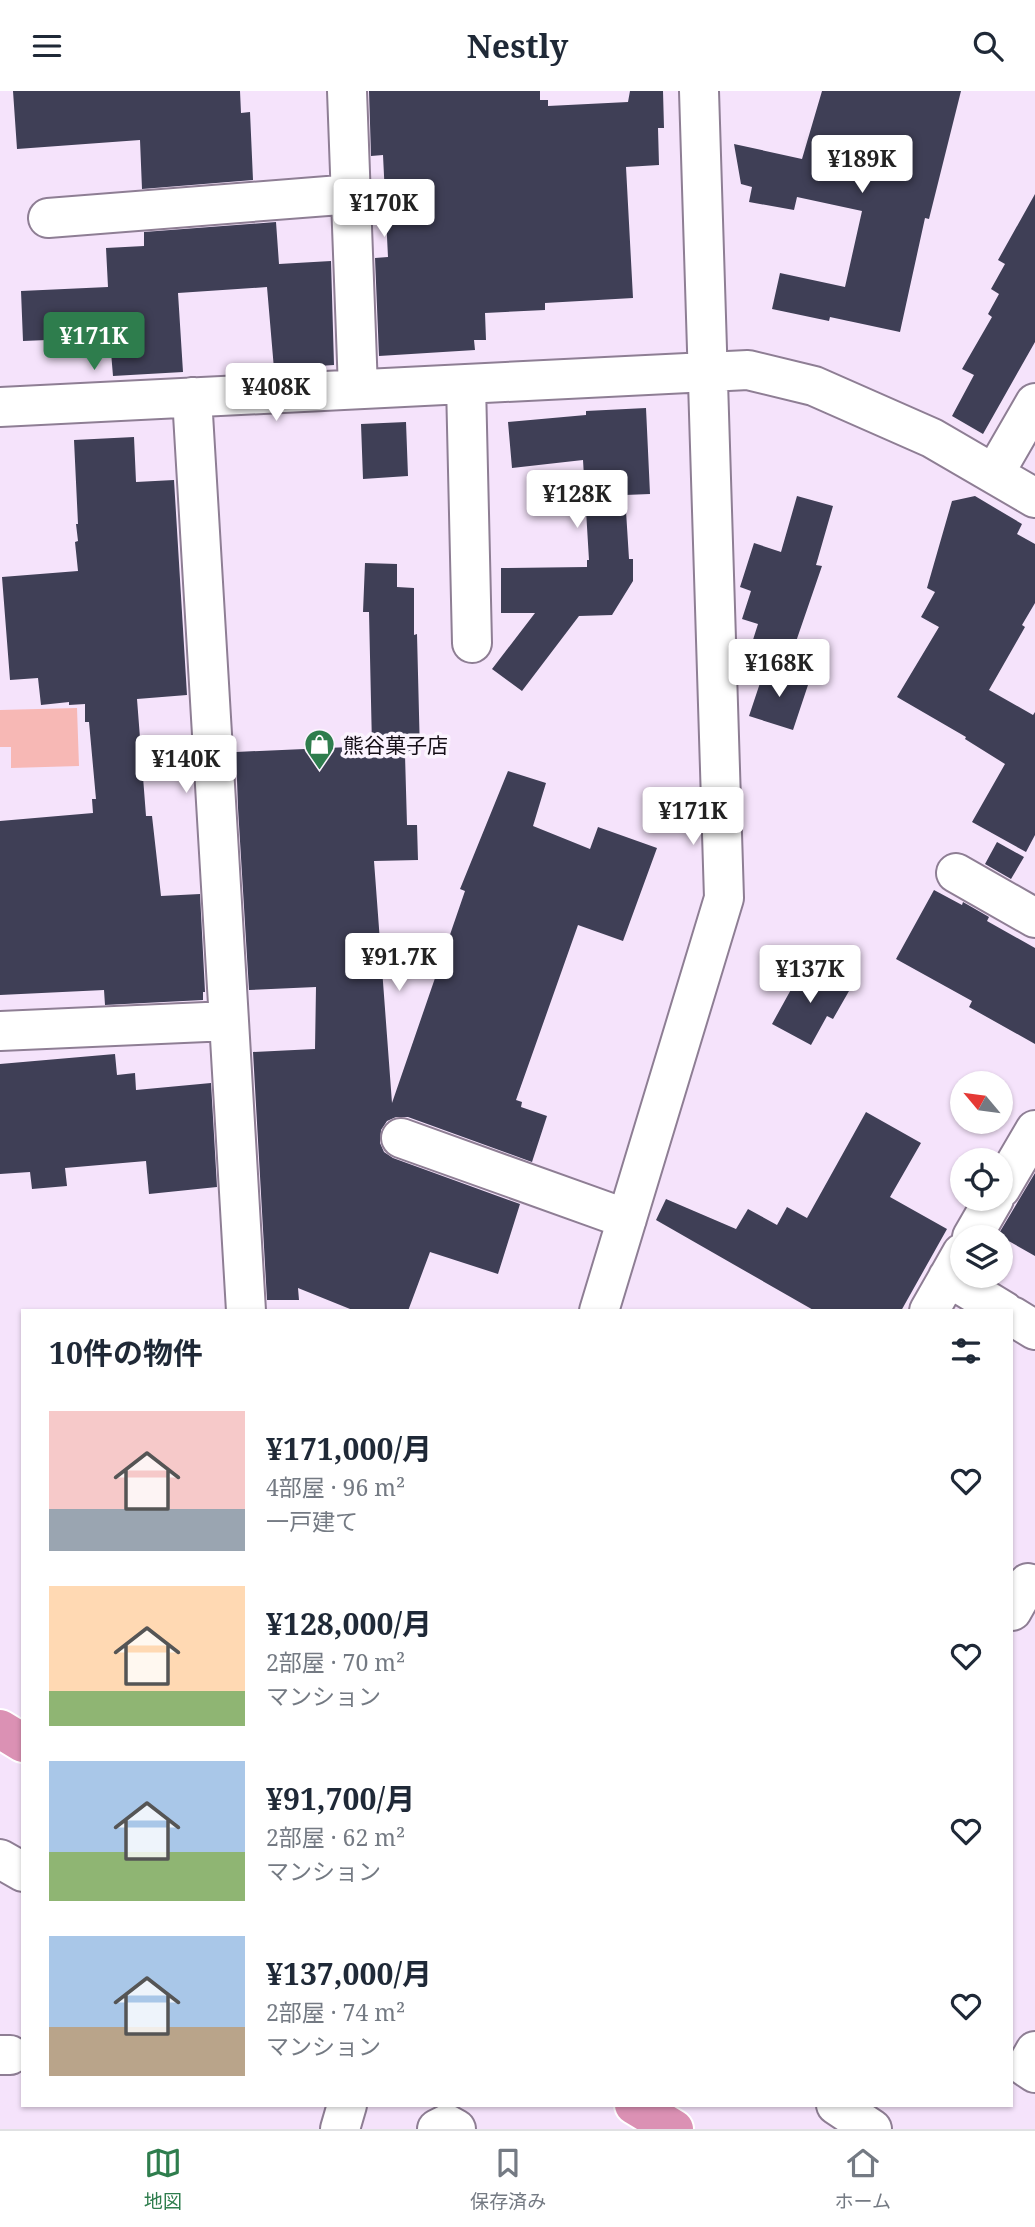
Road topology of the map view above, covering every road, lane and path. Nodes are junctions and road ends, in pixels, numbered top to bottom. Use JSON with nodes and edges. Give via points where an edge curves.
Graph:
{"nodes":[{"id":1,"x":348,"y":91,"type":"edge"},
{"id":2,"x":699,"y":91,"type":"edge"},
{"id":3,"x":353,"y":194,"type":"junction"},
{"id":4,"x":48,"y":218,"type":"dead end"},
{"id":5,"x":708,"y":373,"type":"junction"},
{"id":6,"x":466,"y":384,"type":"junction"},
{"id":7,"x":358,"y":389,"type":"junction"},
{"id":8,"x":192,"y":397,"type":"junction"},
{"id":9,"x":1035,"y":403,"type":"edge"},
{"id":10,"x":0,"y":407,"type":"edge"},
{"id":11,"x":994,"y":474,"type":"junction"},
{"id":12,"x":1035,"y":498,"type":"edge"},
{"id":13,"x":471,"y":643,"type":"dead end"},
{"id":14,"x":957,"y":873,"type":"dead end"},
{"id":15,"x":1035,"y":918,"type":"edge"},
{"id":16,"x":229,"y":1021,"type":"junction"},
{"id":17,"x":0,"y":1031,"type":"edge"},
{"id":18,"x":1035,"y":1131,"type":"edge"},
{"id":19,"x":401,"y":1138,"type":"dead end"},
{"id":20,"x":1013,"y":1168,"type":"edge"},
{"id":21,"x":627,"y":1219,"type":"junction"},
{"id":22,"x":950,"y":1274,"type":"edge"},
{"id":23,"x":980,"y":1288,"type":"edge"},
{"id":24,"x":246,"y":1309,"type":"edge"},
{"id":25,"x":600,"y":1309,"type":"edge"},
{"id":26,"x":930,"y":1309,"type":"edge"},
{"id":27,"x":1002,"y":1309,"type":"edge"},
{"id":28,"x":1013,"y":1317,"type":"edge"},
{"id":29,"x":1035,"y":1330,"type":"edge"},
{"id":30,"x":0,"y":1729,"type":"edge"},
{"id":31,"x":21,"y":1741,"type":"edge"},
{"id":32,"x":0,"y":1859,"type":"edge"},
{"id":33,"x":21,"y":1871,"type":"edge"},
{"id":34,"x":1035,"y":2051,"type":"edge"},
{"id":35,"x":1035,"y":2073,"type":"edge"},
{"id":36,"x":346,"y":2107,"type":"edge"},
{"id":37,"x":637,"y":2107,"type":"edge"},
{"id":38,"x":839,"y":2107,"type":"edge"},
{"id":39,"x":340,"y":2129,"type":"edge"},
{"id":40,"x":437,"y":2129,"type":"edge"},
{"id":41,"x":456,"y":2129,"type":"edge"},
{"id":42,"x":674,"y":2129,"type":"edge"},
{"id":43,"x":872,"y":2129,"type":"edge"}],
"edges":[{"from":1,"to":3,"type":"street"},
{"from":2,"to":5,"type":"street"},
{"from":3,"to":4,"type":"street"},
{"from":3,"to":7,"type":"street"},
{"from":5,"to":6,"type":"street"},
{"from":5,"to":11,"type":"street","via":[[748,370],[814,386],[932,438]]},
{"from":5,"to":21,"type":"street","via":[[724,898]]},
{"from":6,"to":7,"type":"street"},
{"from":6,"to":13,"type":"street"},
{"from":7,"to":8,"type":"street"},
{"from":8,"to":10,"type":"street"},
{"from":8,"to":16,"type":"street"},
{"from":9,"to":11,"type":"street"},
{"from":11,"to":12,"type":"street"},
{"from":14,"to":15,"type":"street"},
{"from":16,"to":17,"type":"street"},
{"from":16,"to":24,"type":"street"},
{"from":18,"to":20,"type":"street"},
{"from":19,"to":21,"type":"street"},
{"from":21,"to":25,"type":"street"},
{"from":22,"to":26,"type":"street"},
{"from":23,"to":27,"type":"street"},
{"from":28,"to":29,"type":"street"},
{"from":30,"to":31,"type":"highway"},
{"from":32,"to":33,"type":"street"},
{"from":34,"to":35,"type":"street","via":[[1026,2067]]},
{"from":36,"to":39,"type":"street"},
{"from":37,"to":42,"type":"highway"},
{"from":38,"to":43,"type":"street"},
{"from":40,"to":41,"type":"street","via":[[447,2124]]}]}
